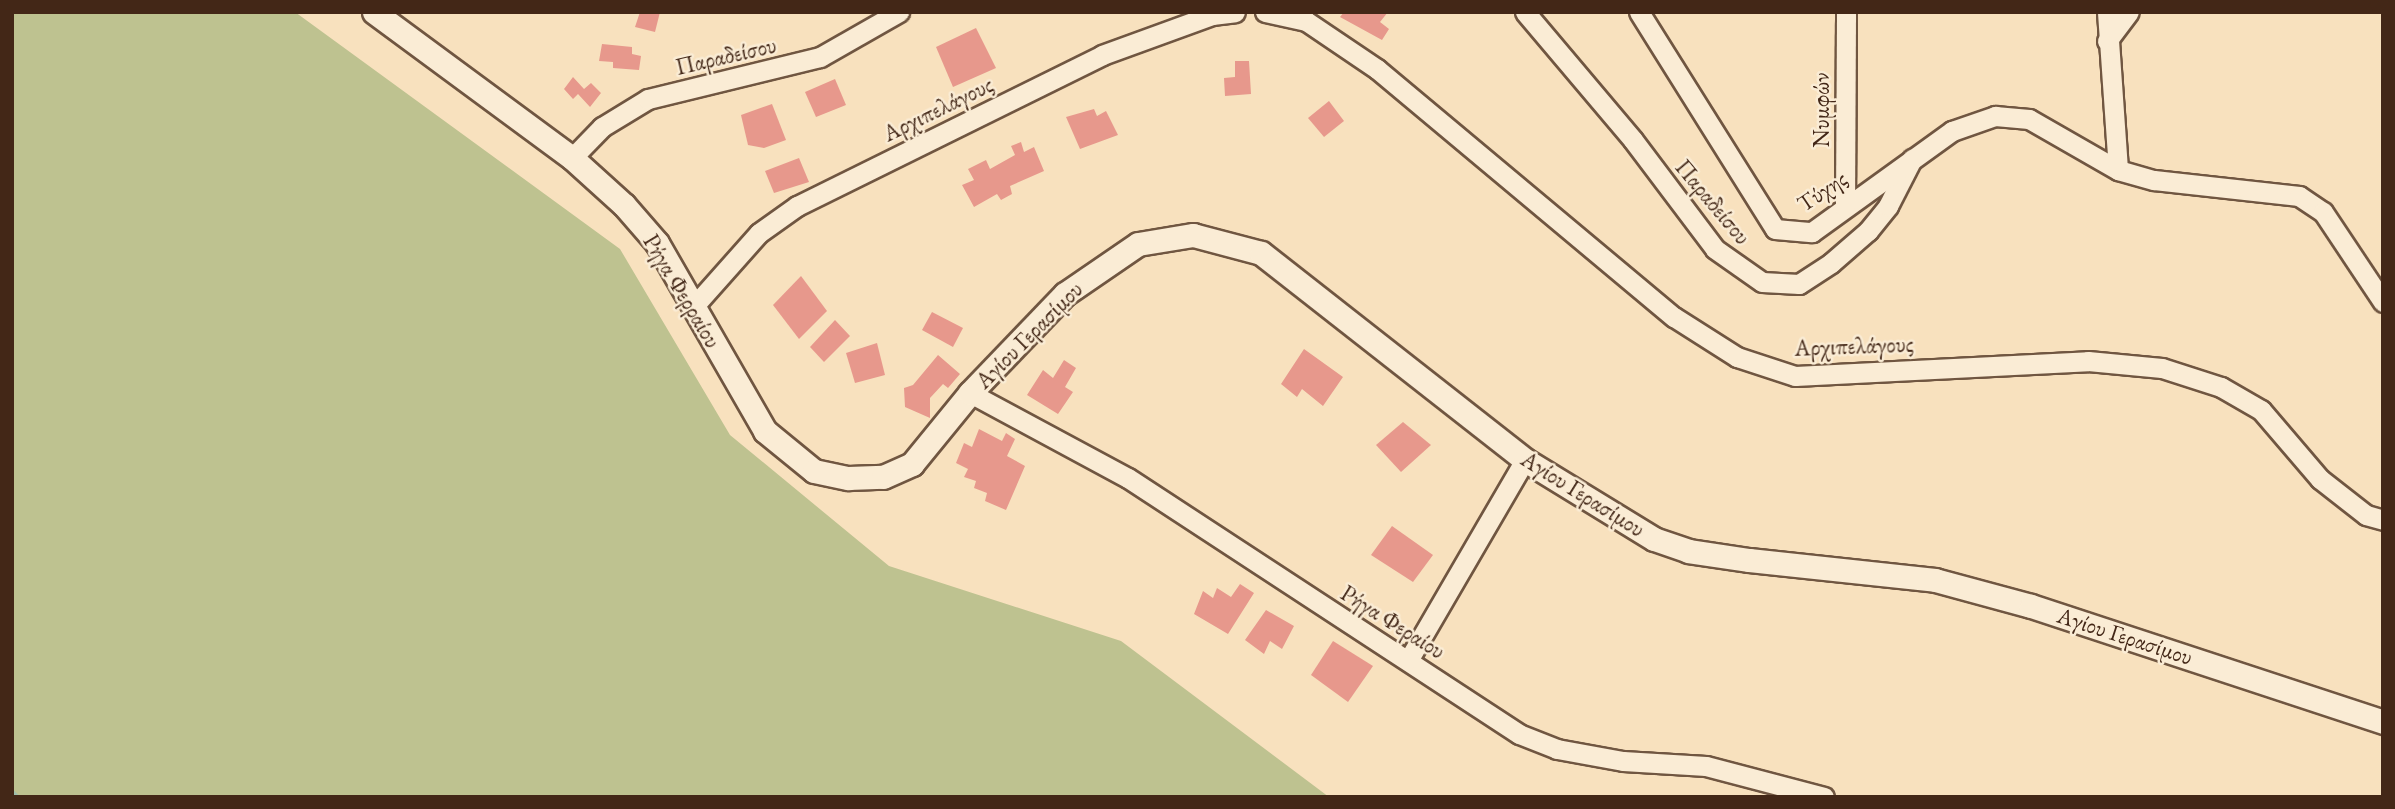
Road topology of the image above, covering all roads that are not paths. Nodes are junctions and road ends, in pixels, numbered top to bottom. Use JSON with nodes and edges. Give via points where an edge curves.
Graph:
{"nodes":[{"id":1,"x":374,"y":12,"type":"edge"},
{"id":2,"x":899,"y":12,"type":"edge"},
{"id":3,"x":1235,"y":12,"type":"edge"},
{"id":4,"x":1265,"y":12,"type":"edge"},
{"id":5,"x":1525,"y":12,"type":"edge"},
{"id":6,"x":1639,"y":12,"type":"edge"},
{"id":7,"x":1846,"y":12,"type":"edge"},
{"id":8,"x":2107,"y":12,"type":"edge"},
{"id":9,"x":2129,"y":12,"type":"edge"},
{"id":10,"x":2107,"y":41,"type":"junction"},
{"id":11,"x":1914,"y":155,"type":"junction"},
{"id":12,"x":572,"y":158,"type":"junction"},
{"id":13,"x":2118,"y":170,"type":"junction"},
{"id":14,"x":1845,"y":207,"type":"junction"},
{"id":15,"x":2383,"y":302,"type":"edge"},
{"id":16,"x":695,"y":305,"type":"junction"},
{"id":17,"x":970,"y":393,"type":"junction"},
{"id":18,"x":1525,"y":460,"type":"junction"},
{"id":19,"x":2383,"y":520,"type":"edge"},
{"id":20,"x":1409,"y":659,"type":"junction"},
{"id":21,"x":2383,"y":723,"type":"edge"},
{"id":22,"x":1824,"y":797,"type":"edge"}],
"edges":[{"from":1,"to":12,"type":"street","name":"Ρήγα Φερραίου"},
{"from":2,"to":12,"type":"street","name":"Παραδείσου","via":[[820,57],[648,99],[602,127]]},
{"from":3,"to":16,"type":"street","name":"Αρχιπελάγους","via":[[1212,15],[1102,55],[797,206],[759,233]]},
{"from":4,"to":19,"type":"street","name":"Αρχιπελάγους","via":[[1306,21],[1377,69],[1674,317],[1737,357],[1796,376],[2088,361],[2162,368],[2221,387],[2261,410],[2320,480],[2366,515]]},
{"from":5,"to":11,"type":"street","name":"Παραδείσου","via":[[1633,140],[1715,249],[1762,282],[1799,284],[1830,263],[1868,231],[1888,206]]},
{"from":6,"to":14,"type":"street","name":"Τύχης","via":[[1775,229],[1812,232]]},
{"from":7,"to":14,"type":"street","name":"Νυμφών"},
{"from":8,"to":10,"type":"street"},
{"from":9,"to":10,"type":"street"},
{"from":10,"to":13,"type":"street"},
{"from":11,"to":13,"type":"street","name":"Τύχης","via":[[1952,131],[1995,116],[2029,119]]},
{"from":11,"to":14,"type":"street","name":"Τύχης"},
{"from":12,"to":16,"type":"street","name":"Ρήγα Φερραίου","via":[[657,243]]},
{"from":13,"to":15,"type":"street","name":"Τύχης","via":[[2154,180],[2300,196],[2323,212]]},
{"from":16,"to":17,"type":"street","name":"Ρήγα Φερραίου","via":[[765,431],[814,471],[848,478],[883,477],[912,464]]},
{"from":17,"to":18,"type":"street","name":"Αγίου Γερασίμου","via":[[1065,294],[1113,258],[1138,244],[1193,235],[1261,253]]},
{"from":17,"to":20,"type":"street","name":"Ρήγα Φεραίου","via":[[1128,478]]},
{"from":18,"to":20,"type":"street"},
{"from":18,"to":21,"type":"street","name":"Αγίου Γερασίμου","via":[[1615,520],[1688,551],[1936,580],[2031,606]]},
{"from":20,"to":22,"type":"street","name":"Ρήγα Φεραίου","via":[[1519,734],[1557,749],[1623,761],[1706,766]]}]}
